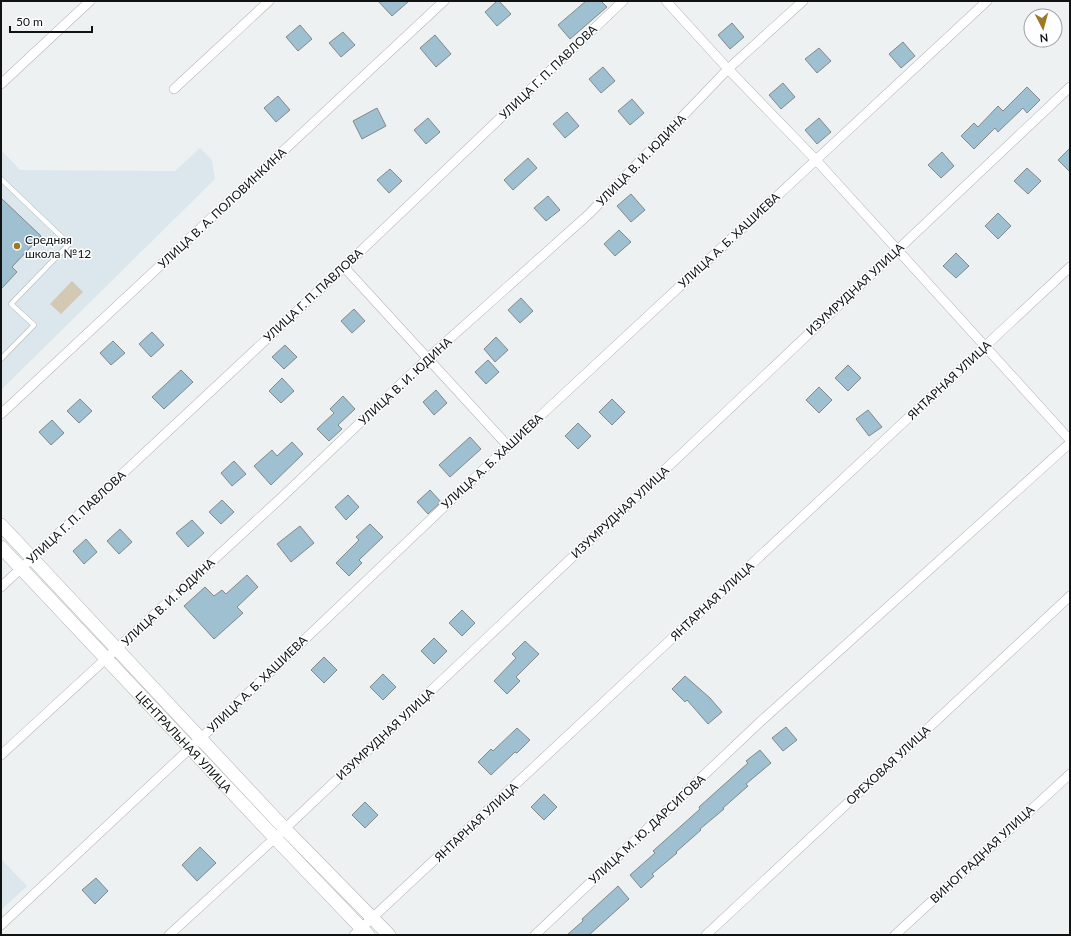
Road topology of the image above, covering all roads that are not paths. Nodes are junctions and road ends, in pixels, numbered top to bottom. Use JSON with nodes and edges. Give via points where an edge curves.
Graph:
{"nodes":[{"id":1,"x":90,"y":1,"type":"edge"},
{"id":2,"x":269,"y":1,"type":"edge"},
{"id":3,"x":444,"y":1,"type":"edge"},
{"id":4,"x":623,"y":1,"type":"edge"},
{"id":5,"x":666,"y":1,"type":"edge"},
{"id":6,"x":803,"y":1,"type":"edge"},
{"id":7,"x":987,"y":1,"type":"edge"},
{"id":8,"x":728,"y":69,"type":"junction"},
{"id":9,"x":1,"y":84,"type":"edge"},
{"id":10,"x":1070,"y":87,"type":"edge"},
{"id":11,"x":174,"y":89,"type":"dead end"},
{"id":12,"x":816,"y":160,"type":"junction"},
{"id":13,"x":1,"y":179,"type":"edge"},
{"id":14,"x":897,"y":250,"type":"junction"},
{"id":15,"x":344,"y":267,"type":"junction"},
{"id":16,"x":1070,"y":267,"type":"edge"},
{"id":17,"x":985,"y":346,"type":"junction"},
{"id":18,"x":428,"y":358,"type":"junction"},
{"id":19,"x":1,"y":359,"type":"edge"},
{"id":20,"x":1,"y":414,"type":"edge"},
{"id":21,"x":1070,"y":442,"type":"edge"},
{"id":22,"x":508,"y":446,"type":"junction"},
{"id":23,"x":1,"y":525,"type":"edge"},
{"id":24,"x":1,"y":547,"type":"edge"},
{"id":25,"x":32,"y":558,"type":"junction"},
{"id":26,"x":21,"y":569,"type":"junction"},
{"id":27,"x":1,"y":587,"type":"edge"},
{"id":28,"x":1070,"y":596,"type":"edge"},
{"id":29,"x":117,"y":649,"type":"junction"},
{"id":30,"x":106,"y":659,"type":"junction"},
{"id":31,"x":201,"y":738,"type":"junction"},
{"id":32,"x":191,"y":747,"type":"junction"},
{"id":33,"x":1,"y":755,"type":"edge"},
{"id":34,"x":1070,"y":774,"type":"edge"},
{"id":35,"x":285,"y":829,"type":"junction"},
{"id":36,"x":275,"y":838,"type":"junction"},
{"id":37,"x":374,"y":918,"type":"junction"},
{"id":38,"x":1,"y":925,"type":"edge"},
{"id":39,"x":361,"y":933,"type":"edge"},
{"id":40,"x":169,"y":935,"type":"edge"},
{"id":41,"x":389,"y":935,"type":"edge"},
{"id":42,"x":535,"y":935,"type":"edge"},
{"id":43,"x":706,"y":935,"type":"edge"},
{"id":44,"x":895,"y":935,"type":"edge"}],
"edges":[{"from":1,"to":9,"type":"street"},
{"from":2,"to":11,"type":"street"},
{"from":3,"to":20,"type":"street","name":"УЛИЦА В. А. ПОЛОВИНКИНА"},
{"from":4,"to":15,"type":"street","name":"УЛИЦА Г. П. ПАВЛОВА"},
{"from":5,"to":8,"type":"street"},
{"from":6,"to":8,"type":"street","name":"УЛИЦА В. И. ЮДИНА"},
{"from":7,"to":12,"type":"street","name":"УЛИЦА А. Б. ХАШИЕВА"},
{"from":8,"to":12,"type":"street"},
{"from":8,"to":18,"type":"street","name":"УЛИЦА В. И. ЮДИНА","via":[[590,214]]},
{"from":10,"to":14,"type":"street","name":"ИЗУМРУДНАЯ УЛИЦА"},
{"from":12,"to":14,"type":"street"},
{"from":12,"to":22,"type":"street","name":"УЛИЦА А. Б. ХАШИЕВА"},
{"from":13,"to":19,"type":"lane","via":[[69,244],[11,304],[34,325]]},
{"from":14,"to":17,"type":"street"},
{"from":14,"to":35,"type":"street","name":"ИЗУМРУДНАЯ УЛИЦА"},
{"from":15,"to":18,"type":"street"},
{"from":15,"to":25,"type":"street","name":"УЛИЦА Г. П. ПАВЛОВА"},
{"from":16,"to":17,"type":"street","name":"ЯНТАРНАЯ УЛИЦА"},
{"from":17,"to":21,"type":"street"},
{"from":17,"to":37,"type":"street","name":"ЯНТАРНАЯ УЛИЦА"},
{"from":18,"to":22,"type":"street"},
{"from":18,"to":29,"type":"street","name":"УЛИЦА В. И. ЮДИНА"},
{"from":21,"to":42,"type":"street","name":"УЛИЦА М. Ю. ДАРСИГОВА","via":[[760,722]]},
{"from":22,"to":31,"type":"street","name":"УЛИЦА А. Б. ХАШИЕВА"},
{"from":23,"to":25,"type":"street"},
{"from":24,"to":26,"type":"street","name":"ЦЕНТРАЛЬНАЯ УЛИЦА"},
{"from":25,"to":26,"type":"street","name":"УЛИЦА Г. П. ПАВЛОВА"},
{"from":25,"to":29,"type":"street"},
{"from":26,"to":27,"type":"street","name":"УЛИЦА Г. П. ПАВЛОВА"},
{"from":26,"to":30,"type":"street","name":"ЦЕНТРАЛЬНАЯ УЛИЦА"},
{"from":28,"to":43,"type":"street","name":"ОРЕХОВАЯ УЛИЦА"},
{"from":29,"to":30,"type":"street","name":"УЛИЦА В. И. ЮДИНА"},
{"from":29,"to":31,"type":"street"},
{"from":30,"to":32,"type":"street","name":"ЦЕНТРАЛЬНАЯ УЛИЦА"},
{"from":30,"to":33,"type":"street","name":"УЛИЦА В. И. ЮДИНА"},
{"from":31,"to":32,"type":"street","name":"УЛИЦА А. Б. ХАШИЕВА"},
{"from":31,"to":35,"type":"street"},
{"from":32,"to":36,"type":"street","name":"ЦЕНТРАЛЬНАЯ УЛИЦА"},
{"from":32,"to":38,"type":"street","name":"УЛИЦА А. Б. ХАШИЕВА"},
{"from":34,"to":44,"type":"street","name":"ВИНОГРАДНАЯ УЛИЦА"},
{"from":35,"to":36,"type":"street","name":"ИЗУМРУДНАЯ УЛИЦА"},
{"from":35,"to":37,"type":"street"},
{"from":36,"to":39,"type":"street","name":"ЦЕНТРАЛЬНАЯ УЛИЦА"},
{"from":36,"to":40,"type":"street","name":"ИЗУМРУДНАЯ УЛИЦА"},
{"from":37,"to":39,"type":"street","name":"ЯНТАРНАЯ УЛИЦА"},
{"from":37,"to":41,"type":"street"}]}
